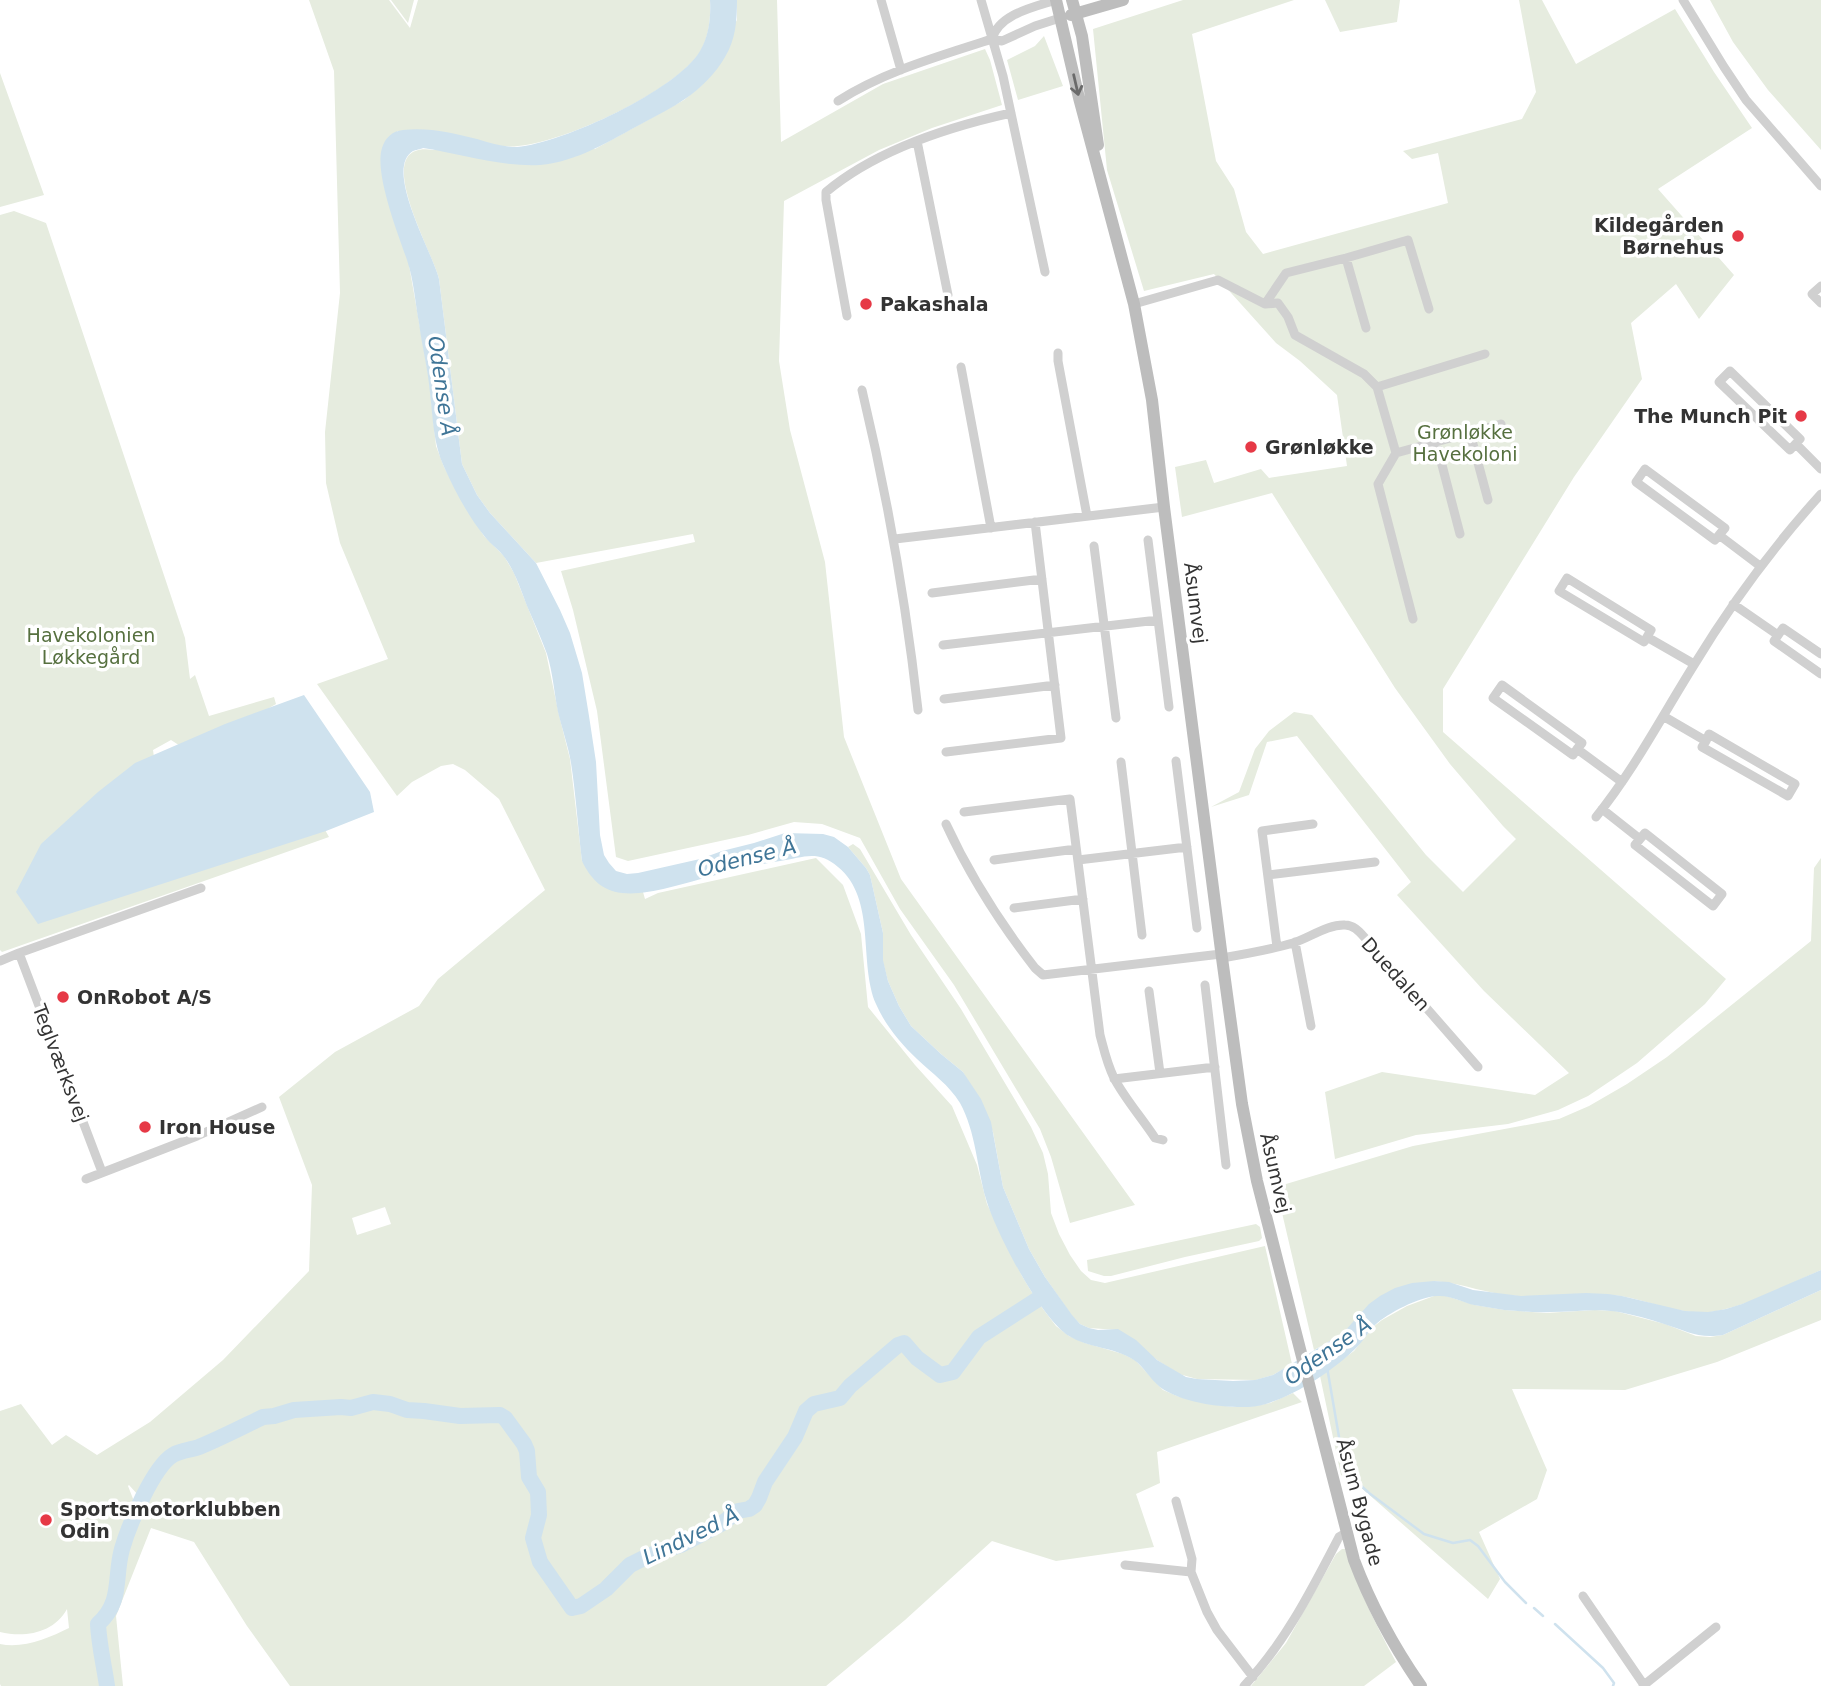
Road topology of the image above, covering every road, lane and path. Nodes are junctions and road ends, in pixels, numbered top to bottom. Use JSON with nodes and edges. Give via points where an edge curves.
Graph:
{"nodes":[{"id":1,"x":881,"y":0,"type":"edge"},
{"id":2,"x":981,"y":0,"type":"edge"},
{"id":3,"x":1057,"y":0,"type":"edge"},
{"id":4,"x":1072,"y":0,"type":"edge"},
{"id":5,"x":1124,"y":0,"type":"edge"},
{"id":6,"x":1683,"y":0,"type":"edge"},
{"id":7,"x":1076,"y":13,"type":"junction"},
{"id":8,"x":1060,"y":18,"type":"junction"},
{"id":9,"x":992,"y":38,"type":"junction"},
{"id":10,"x":901,"y":70,"type":"junction"},
{"id":11,"x":838,"y":101,"type":"dead end"},
{"id":12,"x":1011,"y":113,"type":"junction"},
{"id":13,"x":917,"y":141,"type":"junction"},
{"id":14,"x":1821,"y":186,"type":"edge"},
{"id":15,"x":1105,"y":194,"type":"junction"},
{"id":16,"x":1346,"y":258,"type":"junction"},
{"id":17,"x":1045,"y":272,"type":"dead end"},
{"id":18,"x":1821,"y":286,"type":"edge"},
{"id":19,"x":948,"y":295,"type":"dead end"},
{"id":20,"x":1821,"y":303,"type":"edge"},
{"id":21,"x":1134,"y":304,"type":"junction"},
{"id":22,"x":1265,"y":304,"type":"junction"},
{"id":23,"x":1429,"y":310,"type":"dead end"},
{"id":24,"x":847,"y":316,"type":"dead end"},
{"id":25,"x":1367,"y":328,"type":"dead end"},
{"id":26,"x":1058,"y":353,"type":"dead end"},
{"id":27,"x":1485,"y":354,"type":"dead end"},
{"id":28,"x":961,"y":367,"type":"dead end"},
{"id":29,"x":1377,"y":387,"type":"junction"},
{"id":30,"x":862,"y":390,"type":"dead end"},
{"id":31,"x":1501,"y":424,"type":"dead end"},
{"id":32,"x":1470,"y":433,"type":"junction"},
{"id":33,"x":1436,"y":442,"type":"junction"},
{"id":34,"x":1796,"y":444,"type":"junction"},
{"id":35,"x":1396,"y":453,"type":"junction"},
{"id":36,"x":1821,"y":469,"type":"edge"},
{"id":37,"x":1821,"y":494,"type":"edge"},
{"id":38,"x":1488,"y":500,"type":"dead end"},
{"id":39,"x":1164,"y":507,"type":"junction"},
{"id":40,"x":1087,"y":516,"type":"junction"},
{"id":41,"x":1035,"y":522,"type":"junction"},
{"id":42,"x":991,"y":528,"type":"junction"},
{"id":43,"x":1460,"y":534,"type":"dead end"},
{"id":44,"x":1720,"y":535,"type":"junction"},
{"id":45,"x":895,"y":539,"type":"junction"},
{"id":46,"x":1148,"y":540,"type":"dead end"},
{"id":47,"x":1094,"y":547,"type":"dead end"},
{"id":48,"x":1760,"y":566,"type":"junction"},
{"id":49,"x":1042,"y":579,"type":"junction"},
{"id":50,"x":932,"y":593,"type":"dead end"},
{"id":51,"x":1733,"y":604,"type":"junction"},
{"id":52,"x":1413,"y":619,"type":"dead end"},
{"id":53,"x":1158,"y":620,"type":"junction"},
{"id":54,"x":1104,"y":627,"type":"junction"},
{"id":55,"x":1049,"y":633,"type":"junction"},
{"id":56,"x":1778,"y":635,"type":"junction"},
{"id":57,"x":1647,"y":637,"type":"junction"},
{"id":58,"x":943,"y":645,"type":"dead end"},
{"id":59,"x":1821,"y":654,"type":"edge"},
{"id":60,"x":1695,"y":664,"type":"junction"},
{"id":61,"x":1821,"y":674,"type":"edge"},
{"id":62,"x":1055,"y":685,"type":"junction"},
{"id":63,"x":944,"y":699,"type":"dead end"},
{"id":64,"x":1169,"y":707,"type":"dead end"},
{"id":65,"x":918,"y":710,"type":"dead end"},
{"id":66,"x":1663,"y":716,"type":"junction"},
{"id":67,"x":1116,"y":718,"type":"dead end"},
{"id":68,"x":1706,"y":741,"type":"junction"},
{"id":69,"x":1577,"y":749,"type":"junction"},
{"id":70,"x":946,"y":752,"type":"dead end"},
{"id":71,"x":1176,"y":761,"type":"dead end"},
{"id":72,"x":1121,"y":762,"type":"dead end"},
{"id":73,"x":1622,"y":782,"type":"junction"},
{"id":74,"x":964,"y":812,"type":"dead end"},
{"id":75,"x":946,"y":824,"type":"dead end"},
{"id":76,"x":1313,"y":824,"type":"dead end"},
{"id":77,"x":1640,"y":839,"type":"junction"},
{"id":78,"x":1186,"y":847,"type":"junction"},
{"id":79,"x":1076,"y":849,"type":"junction"},
{"id":80,"x":1132,"y":853,"type":"junction"},
{"id":81,"x":994,"y":860,"type":"dead end"},
{"id":82,"x":1078,"y":860,"type":"junction"},
{"id":83,"x":1375,"y":862,"type":"dead end"},
{"id":84,"x":1268,"y":876,"type":"junction"},
{"id":85,"x":201,"y":888,"type":"dead end"},
{"id":86,"x":1083,"y":900,"type":"junction"},
{"id":87,"x":1014,"y":908,"type":"dead end"},
{"id":88,"x":1196,"y":928,"type":"dead end"},
{"id":89,"x":1142,"y":935,"type":"dead end"},
{"id":90,"x":1295,"y":942,"type":"junction"},
{"id":91,"x":1277,"y":947,"type":"junction"},
{"id":92,"x":19,"y":953,"type":"junction"},
{"id":93,"x":1222,"y":956,"type":"junction"},
{"id":94,"x":0,"y":961,"type":"edge"},
{"id":95,"x":1092,"y":970,"type":"junction"},
{"id":96,"x":1205,"y":985,"type":"dead end"},
{"id":97,"x":1149,"y":991,"type":"dead end"},
{"id":98,"x":1311,"y":1026,"type":"dead end"},
{"id":99,"x":1215,"y":1067,"type":"junction"},
{"id":100,"x":1478,"y":1067,"type":"dead end"},
{"id":101,"x":1160,"y":1073,"type":"junction"},
{"id":102,"x":1114,"y":1079,"type":"junction"},
{"id":103,"x":262,"y":1107,"type":"dead end"},
{"id":104,"x":1163,"y":1140,"type":"dead end"},
{"id":105,"x":1226,"y":1165,"type":"dead end"},
{"id":106,"x":102,"y":1172,"type":"junction"},
{"id":107,"x":86,"y":1179,"type":"dead end"},
{"id":108,"x":1312,"y":1398,"type":"joint"},
{"id":109,"x":1176,"y":1501,"type":"dead end"},
{"id":110,"x":1346,"y":1534,"type":"junction"},
{"id":111,"x":1125,"y":1565,"type":"dead end"},
{"id":112,"x":1191,"y":1572,"type":"junction"},
{"id":113,"x":1583,"y":1595,"type":"dead end"},
{"id":114,"x":1716,"y":1627,"type":"dead end"},
{"id":115,"x":1253,"y":1676,"type":"junction"},
{"id":116,"x":1244,"y":1686,"type":"edge"},
{"id":117,"x":1421,"y":1686,"type":"edge"},
{"id":118,"x":1643,"y":1686,"type":"edge"}],
"edges":[{"from":1,"to":10,"type":"street"},
{"from":2,"to":9,"type":"street"},
{"from":3,"to":8,"type":"street","name":"Åsumvej"},
{"from":3,"to":9,"type":"street","name":"Åsumvej","via":[[1002,23]]},
{"from":4,"to":7,"type":"street","name":"Åsumvej"},
{"from":5,"to":7,"type":"street"},
{"from":6,"to":14,"type":"street","via":[[1746,100]]},
{"from":7,"to":8,"type":"street"},
{"from":7,"to":15,"type":"street","name":"Åsumvej"},
{"from":8,"to":9,"type":"street","name":"Åsumvej","via":[[1002,41]]},
{"from":8,"to":15,"type":"street","name":"Åsumvej","one_way":true},
{"from":9,"to":10,"type":"street","name":"Åsumvej"},
{"from":9,"to":12,"type":"street"},
{"from":10,"to":11,"type":"street","name":"Åsumvej"},
{"from":12,"to":13,"type":"street"},
{"from":12,"to":17,"type":"street"},
{"from":13,"to":19,"type":"street"},
{"from":13,"to":24,"type":"street","via":[[870,163],[826,192]]},
{"from":15,"to":21,"type":"street","name":"Åsumvej"},
{"from":16,"to":22,"type":"street","via":[[1286,273]]},
{"from":16,"to":23,"type":"street","via":[[1408,240]]},
{"from":16,"to":25,"type":"street"},
{"from":18,"to":20,"type":"street","via":[[1812,294]]},
{"from":21,"to":22,"type":"street","via":[[1218,280]]},
{"from":21,"to":39,"type":"street","name":"Åsumvej","via":[[1153,400]]},
{"from":22,"to":29,"type":"street","via":[[1278,303],[1296,335],[1364,374]]},
{"from":26,"to":40,"type":"street"},
{"from":27,"to":29,"type":"street"},
{"from":28,"to":42,"type":"street"},
{"from":29,"to":35,"type":"street"},
{"from":30,"to":45,"type":"street"},
{"from":31,"to":32,"type":"street"},
{"from":32,"to":33,"type":"street"},
{"from":32,"to":38,"type":"street"},
{"from":33,"to":35,"type":"street"},
{"from":33,"to":43,"type":"street"},
{"from":34,"to":34,"type":"street","via":[[1800,439],[1730,371],[1719,382],[1790,450]]},
{"from":34,"to":36,"type":"street"},
{"from":35,"to":52,"type":"street","via":[[1378,484]]},
{"from":37,"to":48,"type":"street"},
{"from":39,"to":40,"type":"street"},
{"from":39,"to":93,"type":"street","name":"Åsumvej"},
{"from":40,"to":41,"type":"street"},
{"from":41,"to":42,"type":"street"},
{"from":41,"to":49,"type":"street"},
{"from":42,"to":45,"type":"street"},
{"from":44,"to":44,"type":"street","via":[[1725,528],[1645,469],[1636,482],[1716,540]]},
{"from":44,"to":48,"type":"street"},
{"from":45,"to":65,"type":"street"},
{"from":46,"to":53,"type":"street","name":"Åsumvej"},
{"from":47,"to":54,"type":"street"},
{"from":48,"to":51,"type":"street"},
{"from":49,"to":50,"type":"street"},
{"from":49,"to":55,"type":"street"},
{"from":51,"to":56,"type":"street"},
{"from":51,"to":60,"type":"street"},
{"from":53,"to":54,"type":"street","name":"Åsumvej"},
{"from":53,"to":64,"type":"street","name":"Åsumvej"},
{"from":54,"to":55,"type":"street","name":"Åsumvej"},
{"from":54,"to":67,"type":"street"},
{"from":55,"to":58,"type":"street","name":"Åsumvej"},
{"from":55,"to":62,"type":"street"},
{"from":56,"to":59,"type":"street","via":[[1783,628]]},
{"from":56,"to":61,"type":"street","via":[[1774,640]]},
{"from":57,"to":57,"type":"street","via":[[1651,630],[1567,578],[1559,591],[1644,642]]},
{"from":57,"to":60,"type":"street"},
{"from":60,"to":66,"type":"street"},
{"from":62,"to":63,"type":"street"},
{"from":62,"to":70,"type":"street","via":[[1061,738]]},
{"from":66,"to":68,"type":"street"},
{"from":66,"to":73,"type":"street"},
{"from":68,"to":68,"type":"street","via":[[1702,747],[1788,796],[1796,784],[1709,734]]},
{"from":69,"to":69,"type":"street","via":[[1582,743],[1502,685],[1493,698],[1573,755]]},
{"from":69,"to":73,"type":"street"},
{"from":71,"to":78,"type":"street"},
{"from":72,"to":80,"type":"street"},
{"from":73,"to":77,"type":"street","via":[[1599,813]]},
{"from":74,"to":79,"type":"street","via":[[1070,799]]},
{"from":75,"to":95,"type":"street","via":[[995,914],[1040,973]]},
{"from":76,"to":84,"type":"street","via":[[1262,831]]},
{"from":77,"to":77,"type":"street","via":[[1635,845],[1713,906],[1722,894],[1645,833]]},
{"from":78,"to":80,"type":"street"},
{"from":78,"to":88,"type":"street"},
{"from":79,"to":81,"type":"street"},
{"from":79,"to":82,"type":"street"},
{"from":80,"to":82,"type":"street"},
{"from":80,"to":89,"type":"street"},
{"from":82,"to":86,"type":"street"},
{"from":83,"to":84,"type":"street"},
{"from":84,"to":91,"type":"street"},
{"from":85,"to":92,"type":"street"},
{"from":86,"to":87,"type":"street"},
{"from":86,"to":95,"type":"street"},
{"from":90,"to":91,"type":"street","name":"Duedalen"},
{"from":90,"to":98,"type":"street"},
{"from":90,"to":100,"type":"street","name":"Duedalen","via":[[1336,926],[1355,928]]},
{"from":91,"to":93,"type":"street","name":"Duedalen"},
{"from":92,"to":94,"type":"street"},
{"from":92,"to":106,"type":"street","name":"Teglværksvej"},
{"from":93,"to":95,"type":"street"},
{"from":93,"to":108,"type":"street","name":"Åsumvej","via":[[1247,1133]]},
{"from":95,"to":102,"type":"street","via":[[1100,1035]]},
{"from":96,"to":99,"type":"street"},
{"from":97,"to":101,"type":"street"},
{"from":99,"to":101,"type":"street"},
{"from":99,"to":105,"type":"street"},
{"from":101,"to":102,"type":"street"},
{"from":102,"to":104,"type":"street","via":[[1156,1138]]},
{"from":103,"to":106,"type":"street"},
{"from":106,"to":107,"type":"street"},
{"from":108,"to":110,"type":"street","name":"Åsum Bygade"},
{"from":109,"to":112,"type":"street","via":[[1192,1559]]},
{"from":110,"to":115,"type":"street","via":[[1339,1537],[1283,1637]]},
{"from":110,"to":117,"type":"street","name":"Åsum Bygade","via":[[1364,1587]]},
{"from":111,"to":112,"type":"street"},
{"from":112,"to":115,"type":"street","via":[[1217,1630]]},
{"from":113,"to":118,"type":"street"},
{"from":114,"to":118,"type":"street"},
{"from":115,"to":116,"type":"street"}]}
